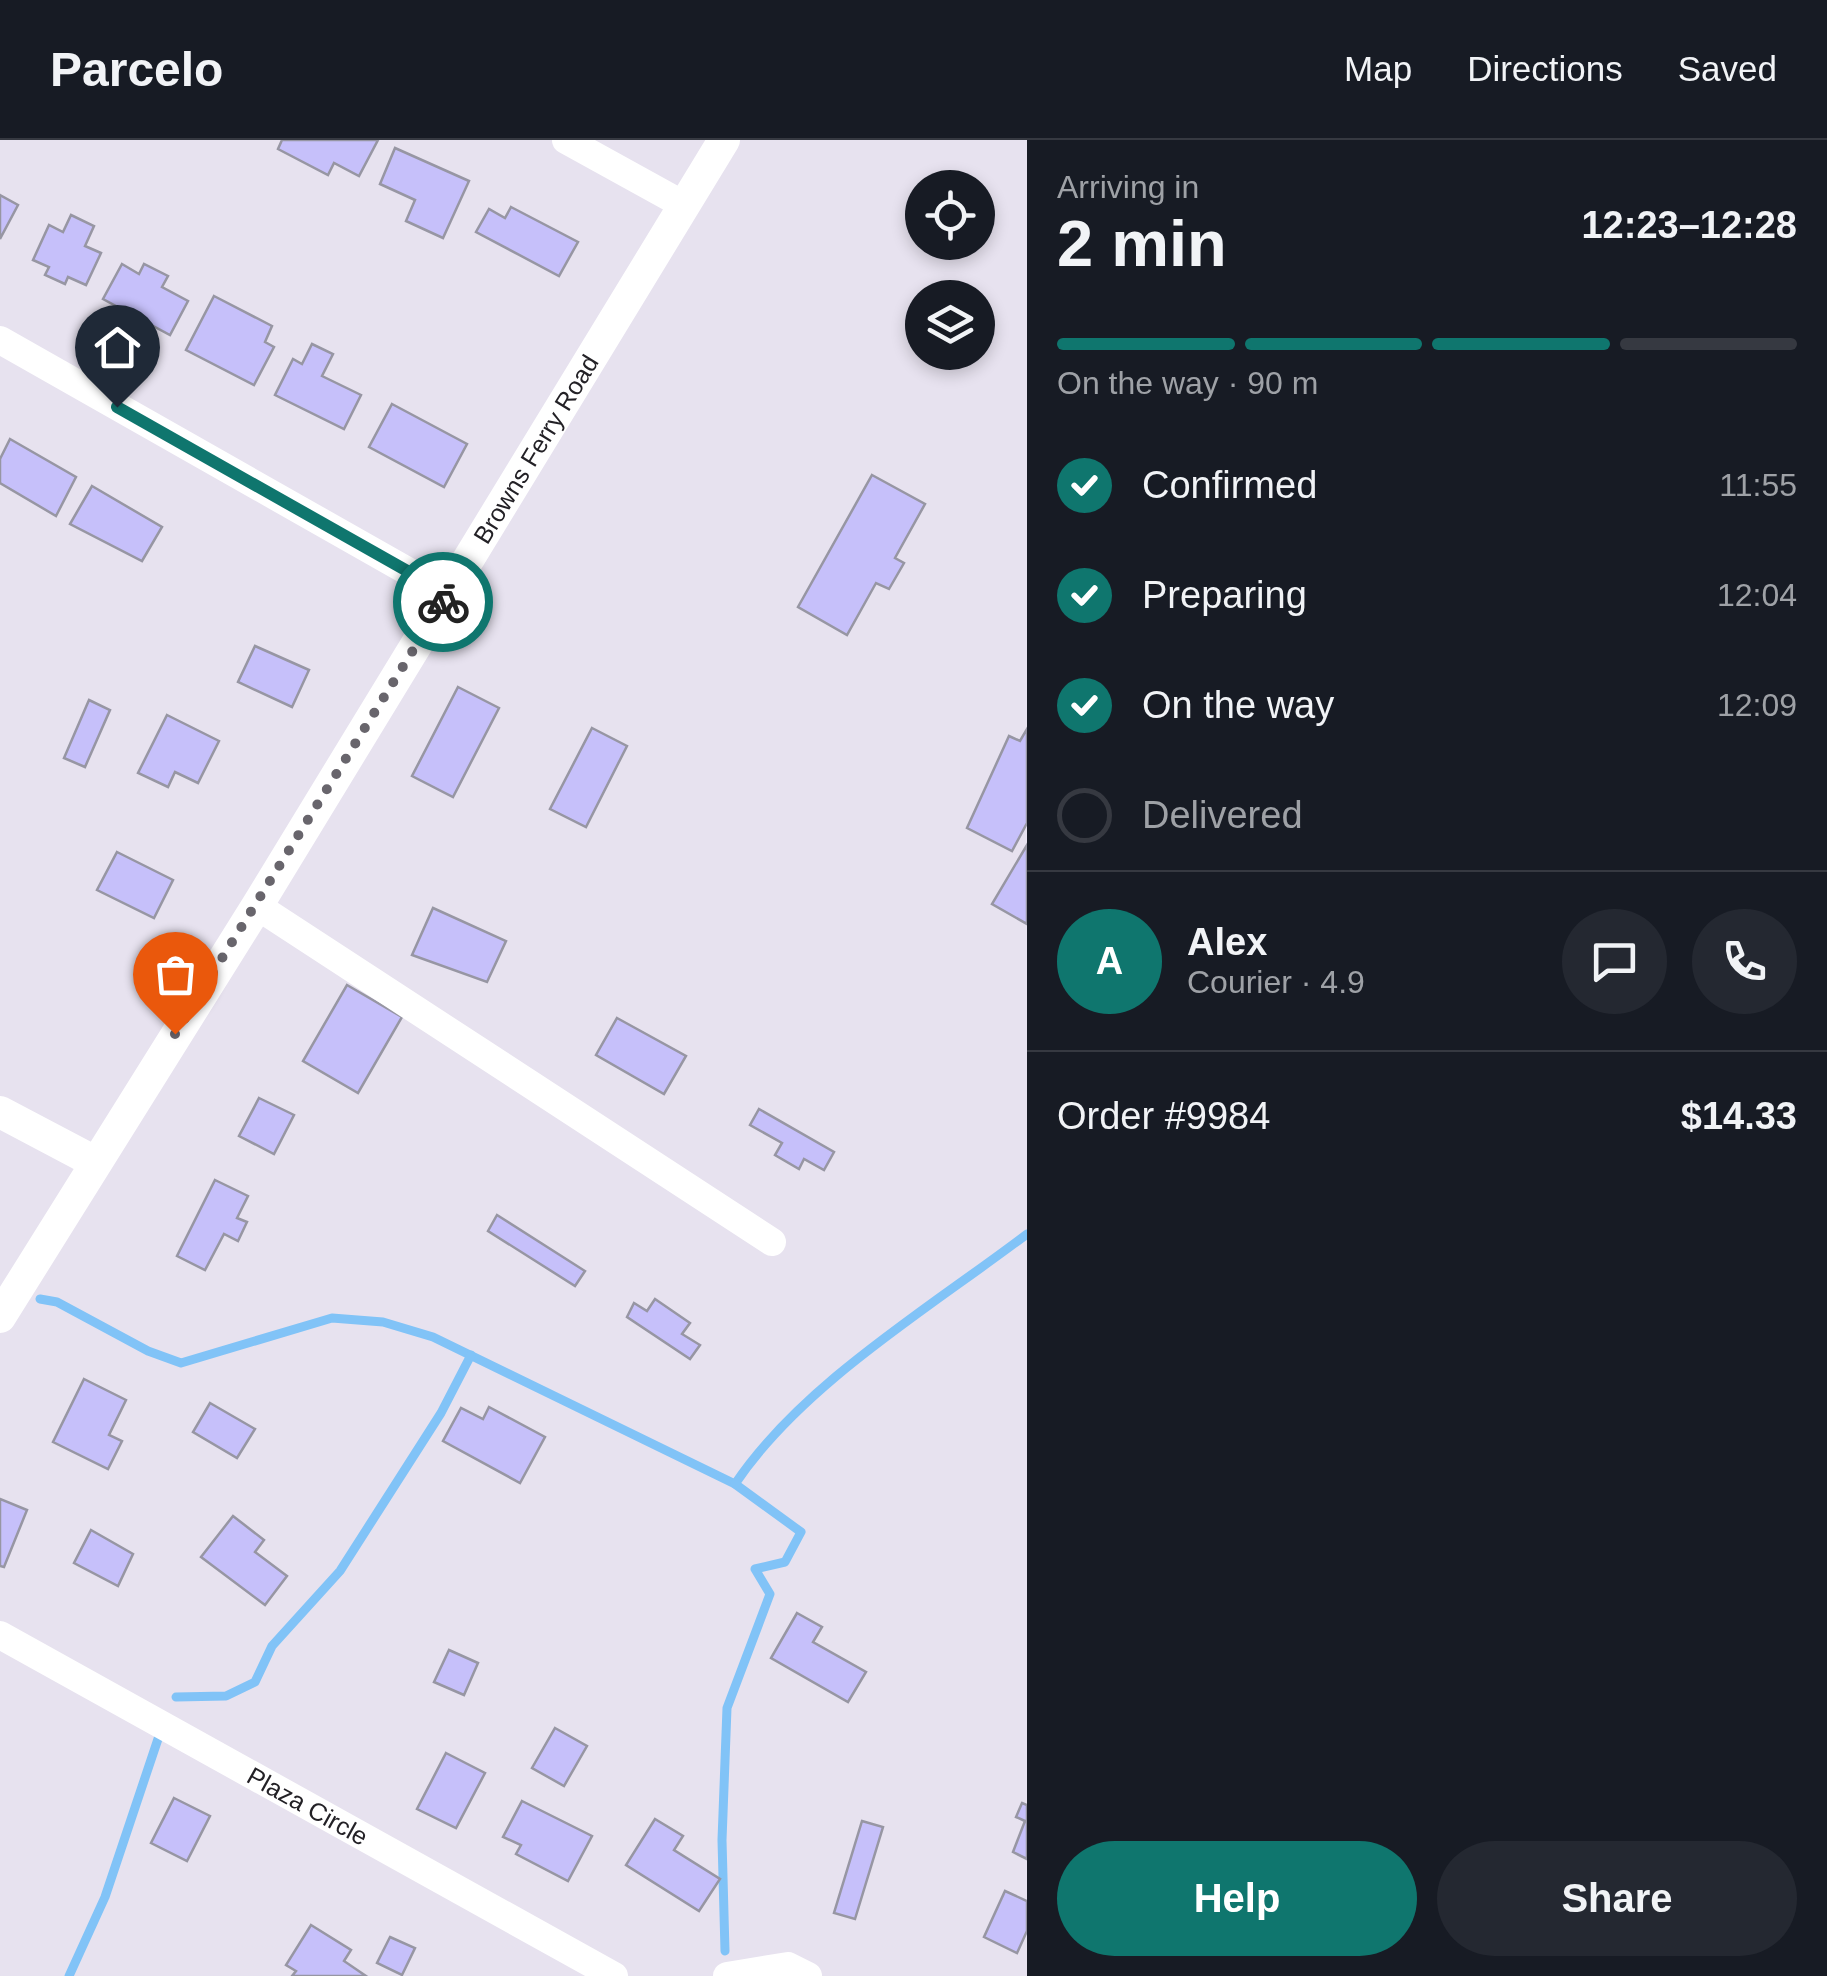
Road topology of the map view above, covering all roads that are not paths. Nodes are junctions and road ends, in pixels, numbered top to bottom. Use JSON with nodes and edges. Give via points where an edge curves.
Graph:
{"nodes":[{"id":1,"x":566,"y":140,"type":"edge"},
{"id":2,"x":724,"y":140,"type":"edge"},
{"id":3,"x":682,"y":204,"type":"junction"},
{"id":4,"x":0,"y":340,"type":"edge"},
{"id":5,"x":448,"y":594,"type":"junction"},
{"id":6,"x":257,"y":906,"type":"junction"},
{"id":7,"x":0,"y":1112,"type":"edge"},
{"id":8,"x":93,"y":1162,"type":"junction"},
{"id":9,"x":772,"y":1242,"type":"dead end"},
{"id":10,"x":0,"y":1316,"type":"edge"},
{"id":11,"x":0,"y":1634,"type":"edge"},
{"id":12,"x":614,"y":1976,"type":"edge"},
{"id":13,"x":728,"y":1976,"type":"edge"},
{"id":14,"x":808,"y":1976,"type":"edge"}],
"edges":[{"from":1,"to":3,"type":"street"},
{"from":2,"to":3,"type":"street","name":"Browns Ferry Road"},
{"from":3,"to":5,"type":"street","name":"Browns Ferry Road"},
{"from":4,"to":5,"type":"street"},
{"from":5,"to":6,"type":"street","name":"Browns Ferry Road"},
{"from":6,"to":8,"type":"street","name":"Browns Ferry Road"},
{"from":6,"to":9,"type":"street"},
{"from":7,"to":8,"type":"street"},
{"from":8,"to":10,"type":"street","name":"Browns Ferry Road"},
{"from":11,"to":12,"type":"street","name":"Plaza Circle"},
{"from":13,"to":14,"type":"street","via":[[788,1966]]}]}
